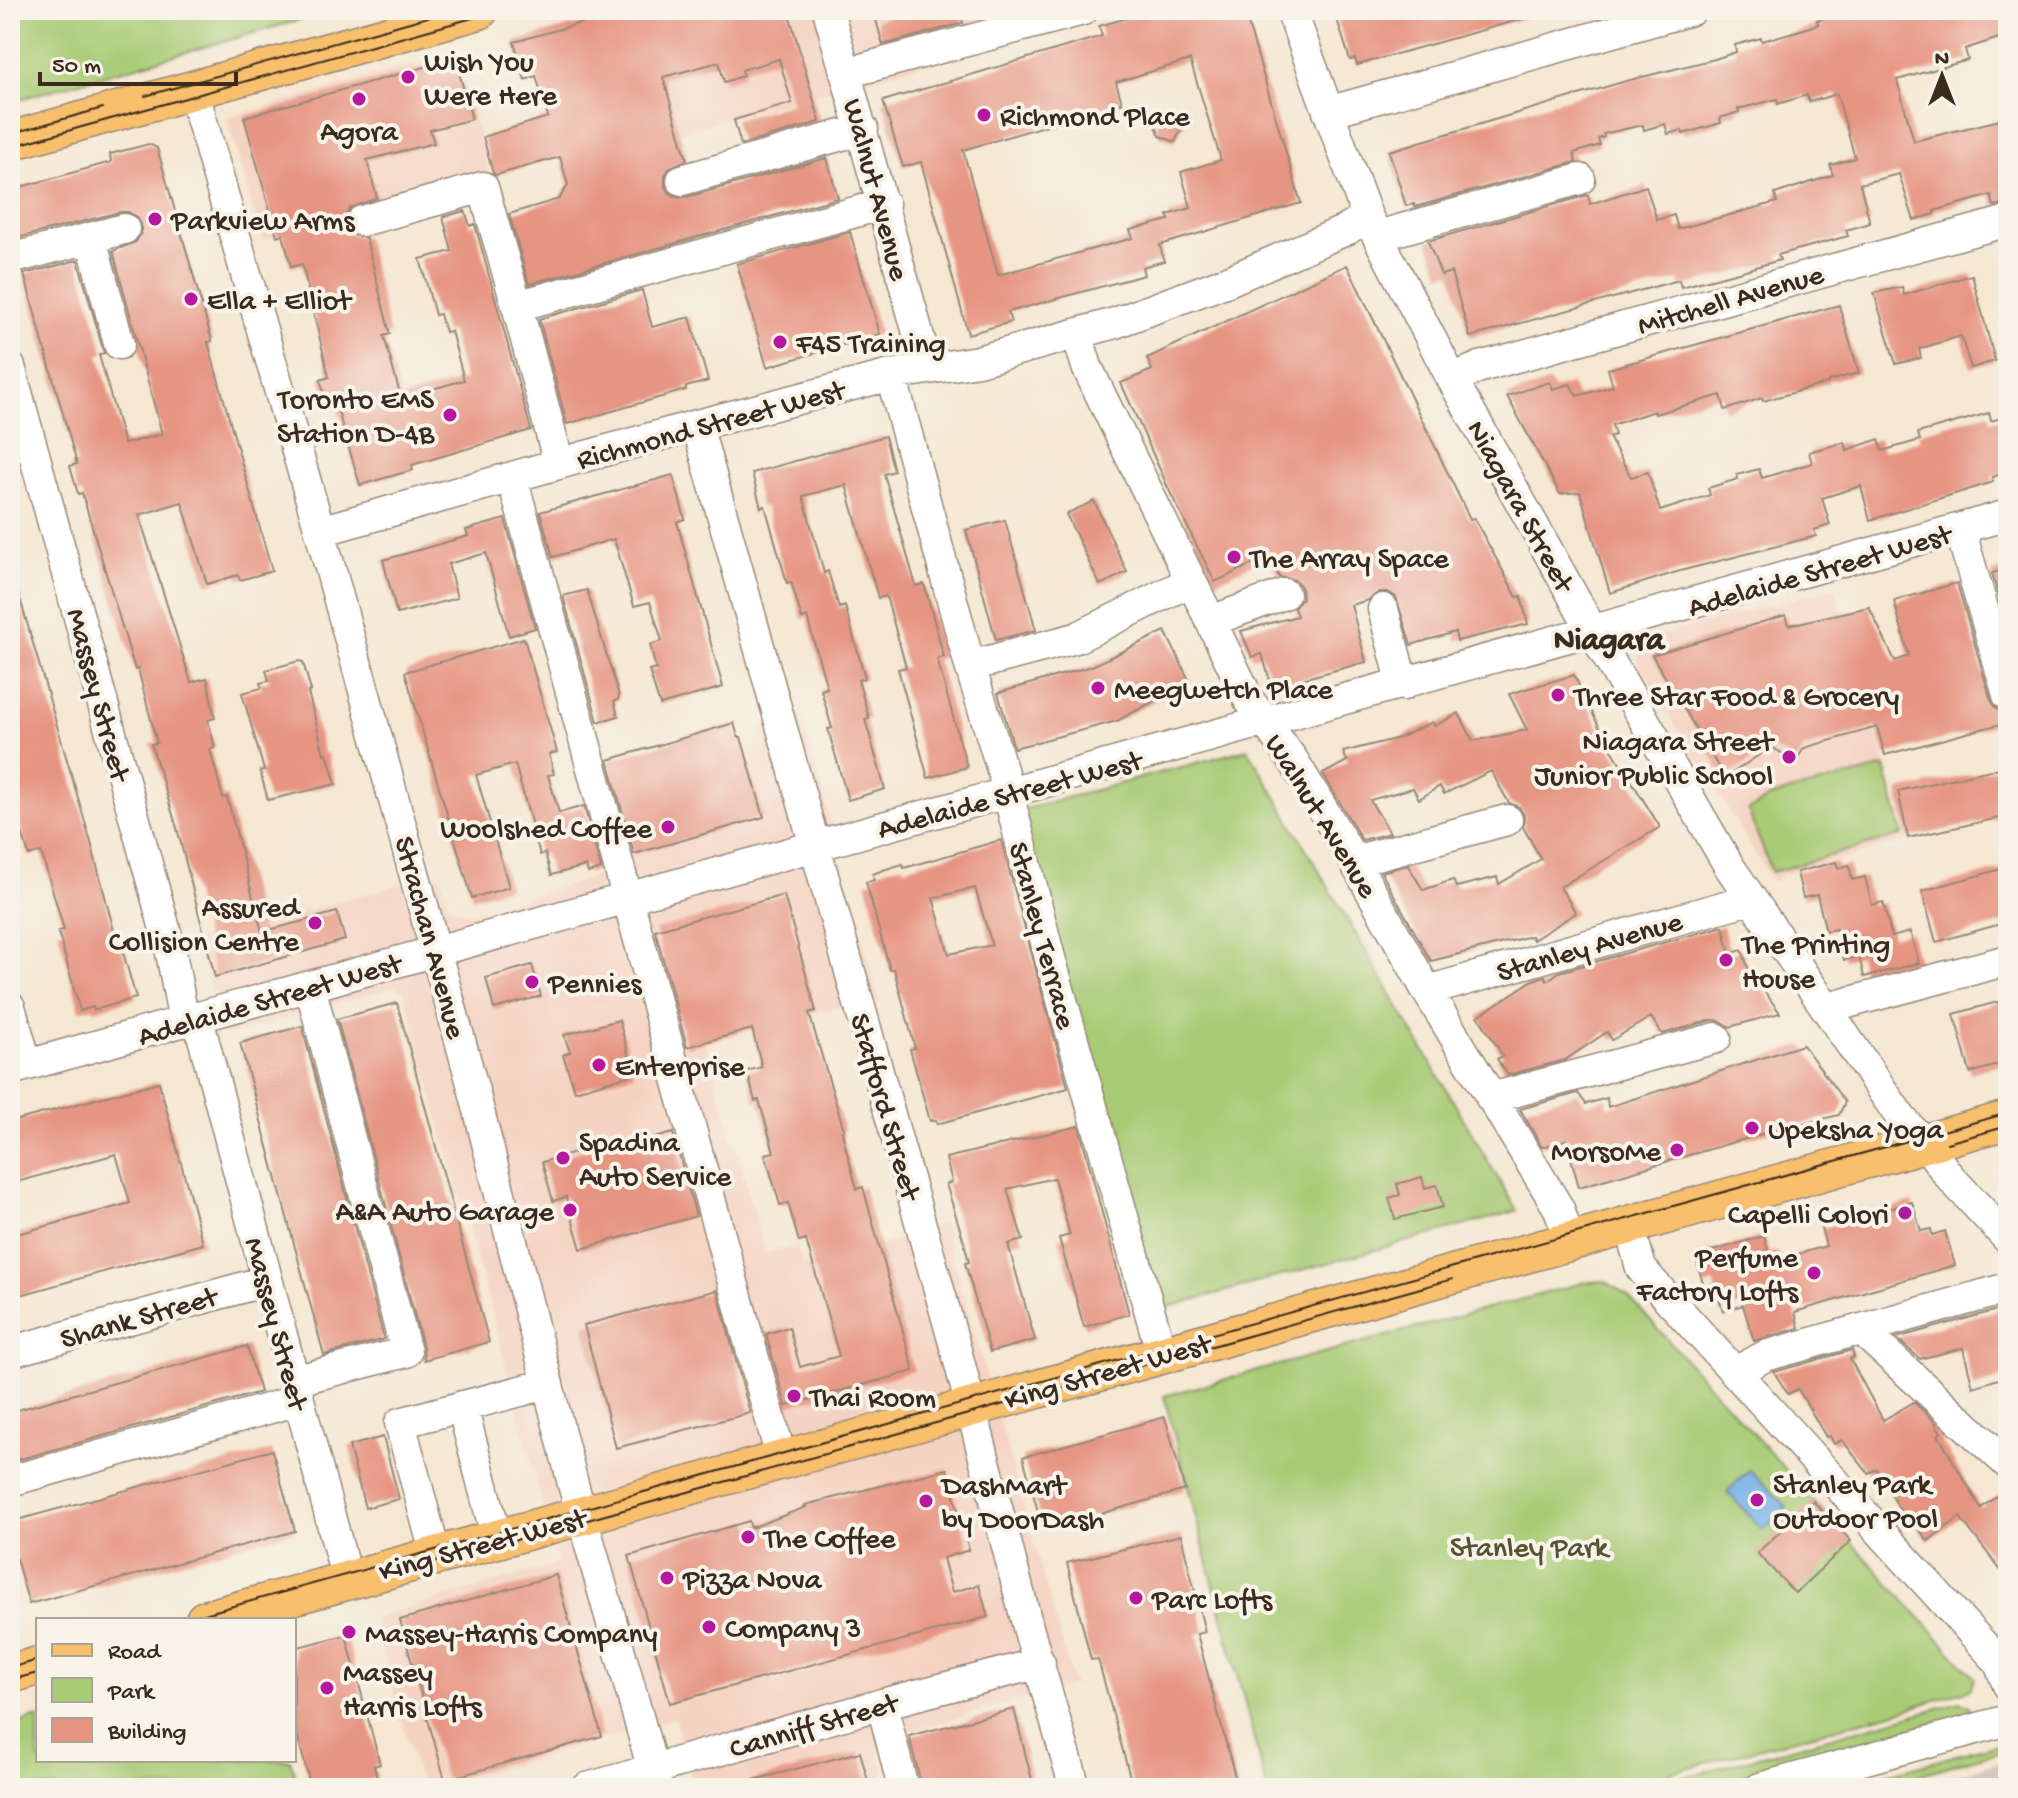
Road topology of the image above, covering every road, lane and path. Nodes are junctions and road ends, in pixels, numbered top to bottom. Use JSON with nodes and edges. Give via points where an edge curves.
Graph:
{"nodes":[{"id":1,"x":479,"y":10,"type":"edge"},
{"id":2,"x":828,"y":10,"type":"edge"},
{"id":3,"x":1083,"y":10,"type":"edge"},
{"id":4,"x":1291,"y":10,"type":"edge"},
{"id":5,"x":1691,"y":10,"type":"edge"},
{"id":6,"x":846,"y":73,"type":"junction"},
{"id":7,"x":193,"y":90,"type":"junction"},
{"id":8,"x":1328,"y":112,"type":"junction"},
{"id":9,"x":863,"y":129,"type":"junction"},
{"id":10,"x":10,"y":141,"type":"edge"},
{"id":11,"x":1580,"y":179,"type":"dead end"},
{"id":12,"x":682,"y":180,"type":"dead end"},
{"id":13,"x":884,"y":204,"type":"junction"},
{"id":14,"x":362,"y":221,"type":"dead end"},
{"id":15,"x":2008,"y":221,"type":"edge"},
{"id":16,"x":1372,"y":226,"type":"junction"},
{"id":17,"x":124,"y":229,"type":"dead end"},
{"id":18,"x":91,"y":238,"type":"junction"},
{"id":19,"x":10,"y":259,"type":"edge"},
{"id":20,"x":517,"y":306,"type":"junction"},
{"id":21,"x":1077,"y":334,"type":"junction"},
{"id":22,"x":119,"y":344,"type":"dead end"},
{"id":23,"x":10,"y":367,"type":"edge"},
{"id":24,"x":928,"y":369,"type":"junction"},
{"id":25,"x":891,"y":375,"type":"junction"},
{"id":26,"x":1452,"y":379,"type":"junction"},
{"id":27,"x":697,"y":425,"type":"junction"},
{"id":28,"x":559,"y":464,"type":"junction"},
{"id":29,"x":512,"y":477,"type":"junction"},
{"id":30,"x":2008,"y":515,"type":"edge"},
{"id":31,"x":1960,"y":529,"type":"junction"},
{"id":32,"x":320,"y":531,"type":"junction"},
{"id":33,"x":1191,"y":581,"type":"junction"},
{"id":34,"x":1284,"y":594,"type":"dead end"},
{"id":35,"x":1383,"y":609,"type":"dead end"},
{"id":36,"x":1211,"y":621,"type":"junction"},
{"id":37,"x":1593,"y":632,"type":"junction"},
{"id":38,"x":970,"y":666,"type":"junction"},
{"id":39,"x":1403,"y":685,"type":"junction"},
{"id":40,"x":2008,"y":695,"type":"edge"},
{"id":41,"x":1266,"y":723,"type":"junction"},
{"id":42,"x":1008,"y":792,"type":"junction"},
{"id":43,"x":1507,"y":820,"type":"dead end"},
{"id":44,"x":814,"y":846,"type":"junction"},
{"id":45,"x":1354,"y":861,"type":"junction"},
{"id":46,"x":628,"y":897,"type":"junction"},
{"id":47,"x":1750,"y":899,"type":"junction"},
{"id":48,"x":435,"y":951,"type":"junction"},
{"id":49,"x":2008,"y":960,"type":"edge"},
{"id":50,"x":310,"y":986,"type":"junction"},
{"id":51,"x":1427,"y":991,"type":"junction"},
{"id":52,"x":10,"y":1007,"type":"edge"},
{"id":53,"x":1828,"y":1008,"type":"junction"},
{"id":54,"x":191,"y":1020,"type":"junction"},
{"id":55,"x":1716,"y":1038,"type":"dead end"},
{"id":56,"x":18,"y":1067,"type":"edge"},
{"id":57,"x":1491,"y":1098,"type":"junction"},
{"id":58,"x":2008,"y":1120,"type":"edge"},
{"id":59,"x":1924,"y":1143,"type":"junction"},
{"id":60,"x":1629,"y":1225,"type":"junction"},
{"id":61,"x":2008,"y":1239,"type":"edge"},
{"id":62,"x":1570,"y":1242,"type":"junction"},
{"id":63,"x":266,"y":1281,"type":"junction"},
{"id":64,"x":2008,"y":1288,"type":"edge"},
{"id":65,"x":1860,"y":1329,"type":"junction"},
{"id":66,"x":10,"y":1352,"type":"edge"},
{"id":67,"x":1162,"y":1355,"type":"junction"},
{"id":68,"x":1736,"y":1372,"type":"junction"},
{"id":69,"x":547,"y":1384,"type":"junction"},
{"id":70,"x":296,"y":1390,"type":"junction"},
{"id":71,"x":462,"y":1406,"type":"junction"},
{"id":72,"x":971,"y":1408,"type":"junction"},
{"id":73,"x":782,"y":1461,"type":"junction"},
{"id":74,"x":2008,"y":1464,"type":"edge"},
{"id":75,"x":72,"y":1480,"type":"dead end"},
{"id":76,"x":10,"y":1481,"type":"edge"},
{"id":77,"x":10,"y":1503,"type":"edge"},
{"id":78,"x":581,"y":1516,"type":"junction"},
{"id":79,"x":497,"y":1539,"type":"junction"},
{"id":80,"x":436,"y":1556,"type":"junction"},
{"id":81,"x":347,"y":1580,"type":"junction"},
{"id":82,"x":212,"y":1618,"type":"edge"},
{"id":83,"x":1040,"y":1663,"type":"junction"},
{"id":84,"x":36,"y":1667,"type":"edge"},
{"id":85,"x":10,"y":1674,"type":"edge"},
{"id":86,"x":2008,"y":1685,"type":"edge"},
{"id":87,"x":882,"y":1704,"type":"junction"},
{"id":88,"x":2008,"y":1720,"type":"edge"},
{"id":89,"x":656,"y":1779,"type":"edge"},
{"id":90,"x":587,"y":1788,"type":"edge"},
{"id":91,"x":903,"y":1788,"type":"edge"},
{"id":92,"x":1075,"y":1788,"type":"edge"},
{"id":93,"x":1760,"y":1788,"type":"edge"}],
"edges":[{"from":1,"to":7,"type":"main road"},
{"from":2,"to":6,"type":"street","name":"Walnut Avenue"},
{"from":3,"to":6,"type":"street"},
{"from":4,"to":8,"type":"street","name":"Niagara Street"},
{"from":5,"to":8,"type":"street"},
{"from":6,"to":9,"type":"street","name":"Walnut Avenue"},
{"from":7,"to":10,"type":"main road"},
{"from":7,"to":32,"type":"street","name":"Strachan Avenue"},
{"from":8,"to":16,"type":"street","name":"Niagara Street"},
{"from":9,"to":12,"type":"street"},
{"from":9,"to":13,"type":"street","name":"Walnut Avenue"},
{"from":11,"to":16,"type":"street","name":"Richmond Street West"},
{"from":13,"to":20,"type":"street"},
{"from":13,"to":24,"type":"street","name":"Walnut Avenue"},
{"from":14,"to":20,"type":"street","via":[[483,187]]},
{"from":15,"to":26,"type":"street","name":"Mitchell Avenue"},
{"from":16,"to":21,"type":"street","name":"Richmond Street West","via":[[1348,229],[1153,311]]},
{"from":16,"to":26,"type":"street","name":"Niagara Street"},
{"from":17,"to":18,"type":"street"},
{"from":18,"to":19,"type":"street"},
{"from":18,"to":22,"type":"street"},
{"from":20,"to":28,"type":"street"},
{"from":21,"to":24,"type":"street","name":"Richmond Street West"},
{"from":21,"to":33,"type":"street","name":"Walnut Avenue","via":[[1087,367]]},
{"from":23,"to":54,"type":"street","name":"Massey Street"},
{"from":24,"to":25,"type":"street","name":"Richmond Street West"},
{"from":25,"to":27,"type":"street","name":"Richmond Street West"},
{"from":25,"to":38,"type":"street","name":"Stanley Terrace"},
{"from":26,"to":37,"type":"street","name":"Niagara Street"},
{"from":27,"to":28,"type":"street","name":"Richmond Street West"},
{"from":27,"to":44,"type":"street","name":"Stafford Street"},
{"from":28,"to":29,"type":"street","name":"Richmond Street West"},
{"from":29,"to":32,"type":"street","name":"Richmond Street West"},
{"from":29,"to":46,"type":"street"},
{"from":30,"to":31,"type":"street","name":"Adelaide Street West"},
{"from":31,"to":37,"type":"street","name":"Adelaide Street West"},
{"from":31,"to":40,"type":"street"},
{"from":32,"to":48,"type":"street","name":"Strachan Avenue"},
{"from":33,"to":36,"type":"street","name":"Walnut Avenue"},
{"from":33,"to":38,"type":"street","via":[[1076,638]]},
{"from":34,"to":36,"type":"street"},
{"from":35,"to":39,"type":"street"},
{"from":36,"to":41,"type":"street","name":"Walnut Avenue","via":[[1249,700]]},
{"from":37,"to":39,"type":"street","name":"Adelaide Street West"},
{"from":37,"to":47,"type":"street","name":"Niagara Street"},
{"from":38,"to":42,"type":"street","name":"Stanley Terrace"},
{"from":39,"to":41,"type":"street","name":"Adelaide Street West"},
{"from":41,"to":42,"type":"street","name":"Adelaide Street West"},
{"from":41,"to":45,"type":"street","name":"Walnut Avenue"},
{"from":42,"to":44,"type":"street","name":"Adelaide Street West"},
{"from":42,"to":67,"type":"street","name":"Stanley Terrace"},
{"from":43,"to":45,"type":"street"},
{"from":44,"to":46,"type":"street","name":"Adelaide Street West"},
{"from":44,"to":72,"type":"street","name":"Stafford Street"},
{"from":45,"to":51,"type":"street","name":"Walnut Avenue"},
{"from":46,"to":48,"type":"street","name":"Adelaide Street West"},
{"from":46,"to":73,"type":"street"},
{"from":47,"to":51,"type":"street","name":"Stanley Avenue"},
{"from":47,"to":53,"type":"street","name":"Niagara Street"},
{"from":48,"to":50,"type":"street","name":"Adelaide Street West"},
{"from":48,"to":69,"type":"street","name":"Strachan Avenue"},
{"from":49,"to":53,"type":"street"},
{"from":50,"to":54,"type":"street","name":"Adelaide Street West"},
{"from":50,"to":70,"type":"street","via":[[406,1352]]},
{"from":51,"to":57,"type":"street","name":"Walnut Avenue"},
{"from":52,"to":56,"type":"street"},
{"from":53,"to":59,"type":"street","name":"Niagara Street","via":[[1901,1118]]},
{"from":54,"to":56,"type":"street","name":"Adelaide Street West"},
{"from":54,"to":63,"type":"street","name":"Massey Street"},
{"from":55,"to":57,"type":"street"},
{"from":57,"to":62,"type":"street","name":"Walnut Avenue","via":[[1559,1209]]},
{"from":58,"to":59,"type":"main road","name":"King Street West"},
{"from":59,"to":60,"type":"main road","name":"King Street West"},
{"from":59,"to":61,"type":"street","name":"Niagara Street"},
{"from":60,"to":62,"type":"main road","name":"King Street West"},
{"from":60,"to":68,"type":"street","via":[[1641,1268]]},
{"from":62,"to":67,"type":"main road","name":"King Street West"},
{"from":63,"to":66,"type":"street","name":"Shank Street"},
{"from":63,"to":70,"type":"street","name":"Massey Street"},
{"from":64,"to":65,"type":"street"},
{"from":65,"to":68,"type":"street","via":[[1765,1356]]},
{"from":65,"to":74,"type":"street"},
{"from":67,"to":72,"type":"main road","name":"King Street West"},
{"from":68,"to":86,"type":"street","via":[[1998,1661]]},
{"from":69,"to":71,"type":"street"},
{"from":69,"to":78,"type":"street","name":"Strachan Avenue"},
{"from":70,"to":76,"type":"street"},
{"from":70,"to":81,"type":"street","name":"Massey Street"},
{"from":71,"to":79,"type":"street"},
{"from":71,"to":80,"type":"street","via":[[400,1423]]},
{"from":72,"to":73,"type":"main road","name":"King Street West"},
{"from":72,"to":83,"type":"street","name":"Stafford Street"},
{"from":73,"to":78,"type":"main road","name":"King Street West"},
{"from":75,"to":77,"type":"street"},
{"from":78,"to":79,"type":"main road","name":"King Street West"},
{"from":78,"to":89,"type":"street","name":"Strachan Avenue"},
{"from":79,"to":80,"type":"main road","name":"King Street West"},
{"from":80,"to":81,"type":"main road","name":"King Street West"},
{"from":81,"to":82,"type":"main road","name":"King Street West"},
{"from":83,"to":87,"type":"street","name":"Canniff Street"},
{"from":83,"to":92,"type":"street","name":"Stafford Street"},
{"from":84,"to":85,"type":"main road"},
{"from":87,"to":89,"type":"street","name":"Canniff Street"},
{"from":87,"to":91,"type":"street"},
{"from":88,"to":93,"type":"street"},
{"from":89,"to":90,"type":"street","name":"Canniff Street"}]}
